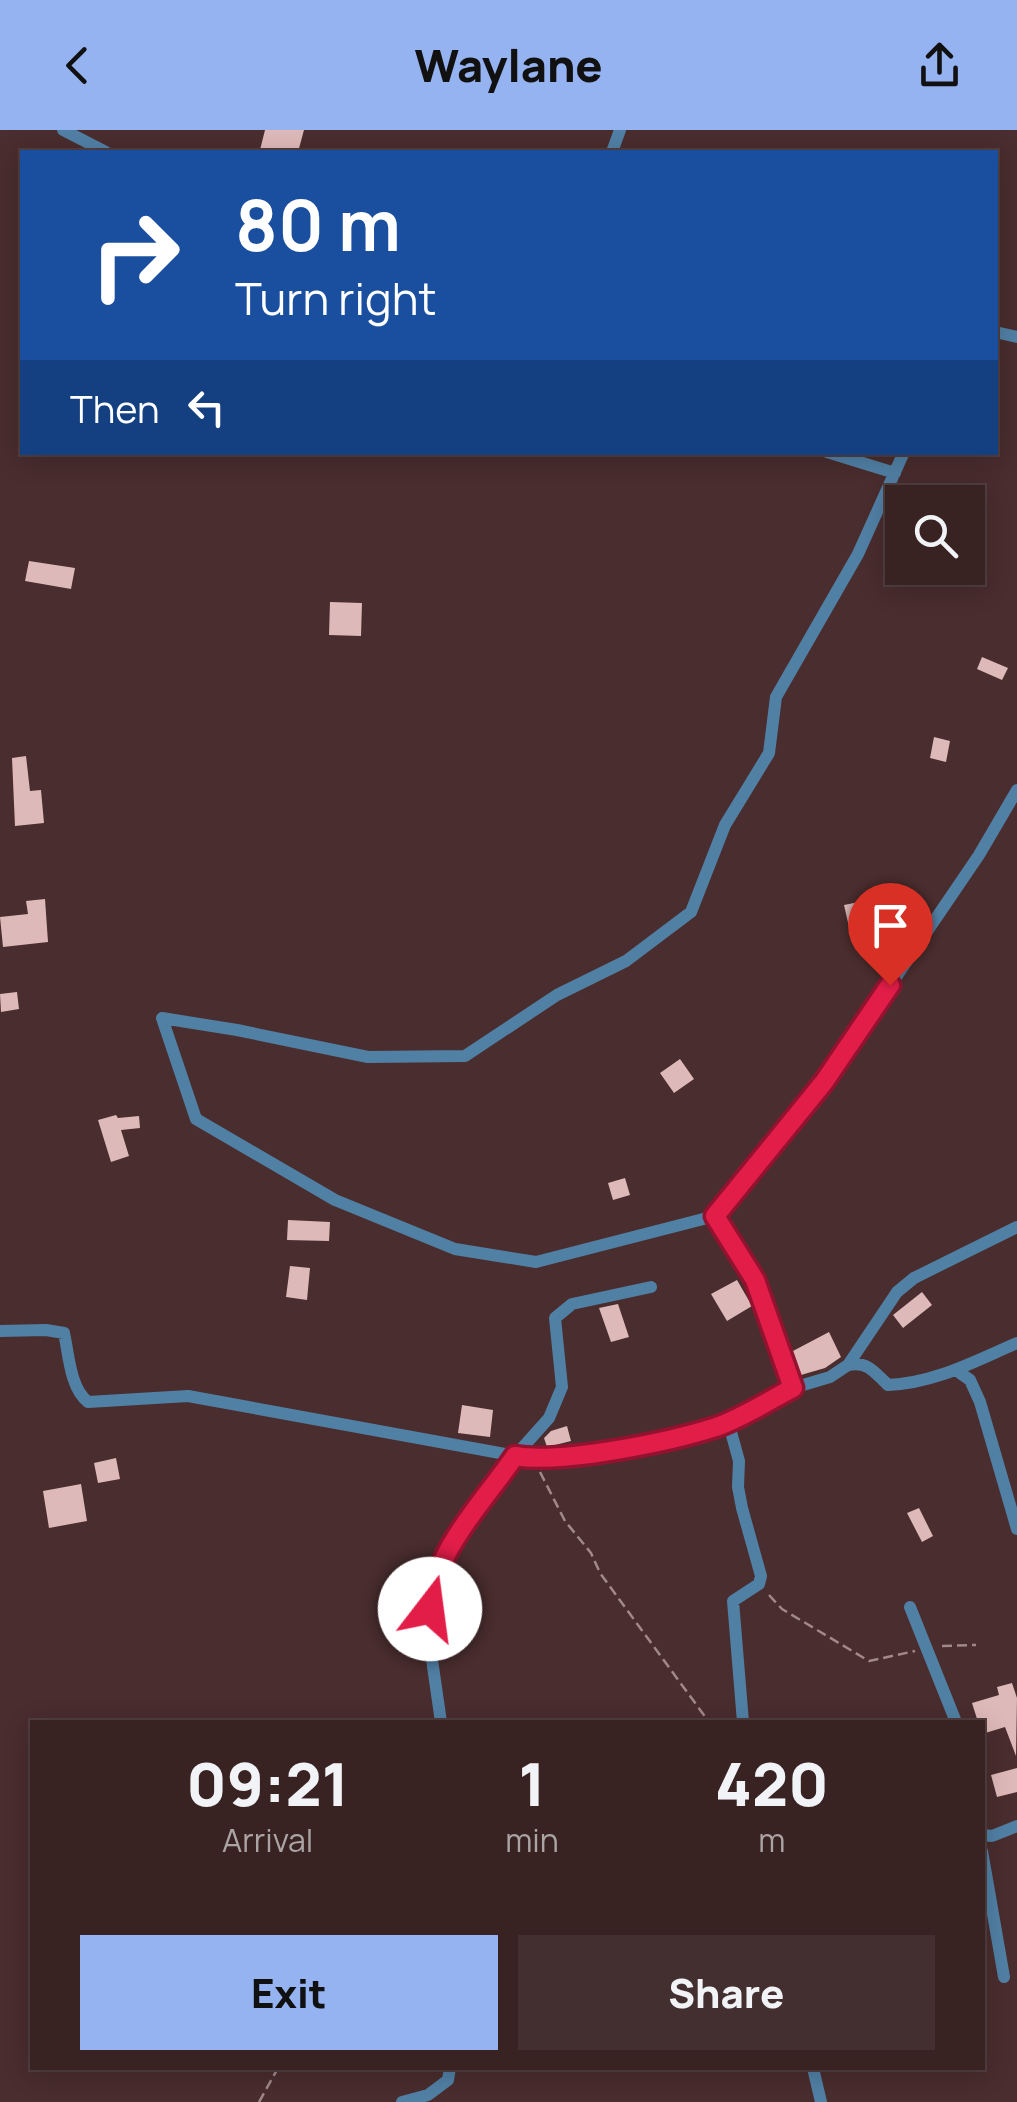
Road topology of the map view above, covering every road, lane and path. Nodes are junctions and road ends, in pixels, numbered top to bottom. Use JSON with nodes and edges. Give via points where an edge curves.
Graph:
{"nodes":[{"id":1,"x":63,"y":130,"type":"edge"},
{"id":2,"x":102,"y":150,"type":"edge"},
{"id":3,"x":837,"y":455,"type":"edge"},
{"id":4,"x":903,"y":455,"type":"edge"},
{"id":5,"x":895,"y":473,"type":"junction"},
{"id":6,"x":1017,"y":790,"type":"edge"},
{"id":7,"x":715,"y":1216,"type":"junction"},
{"id":8,"x":1017,"y":1227,"type":"edge"},
{"id":9,"x":651,"y":1287,"type":"dead end"},
{"id":10,"x":0,"y":1330,"type":"edge"},
{"id":11,"x":1017,"y":1343,"type":"edge"},
{"id":12,"x":848,"y":1366,"type":"junction"},
{"id":13,"x":956,"y":1370,"type":"junction"},
{"id":14,"x":793,"y":1388,"type":"junction"},
{"id":15,"x":728,"y":1421,"type":"junction"},
{"id":16,"x":515,"y":1456,"type":"junction"},
{"id":17,"x":533,"y":1459,"type":"junction"},
{"id":18,"x":1017,"y":1529,"type":"edge"},
{"id":19,"x":758,"y":1584,"type":"junction"},
{"id":20,"x":910,"y":1607,"type":"dead end"},
{"id":21,"x":976,"y":1646,"type":"dead end"},
{"id":22,"x":928,"y":1650,"type":"junction"},
{"id":23,"x":441,"y":1720,"type":"edge"},
{"id":24,"x":708,"y":1720,"type":"edge"},
{"id":25,"x":743,"y":1720,"type":"edge"},
{"id":26,"x":955,"y":1720,"type":"edge"},
{"id":27,"x":1017,"y":1826,"type":"edge"},
{"id":28,"x":985,"y":1835,"type":"edge"},
{"id":29,"x":985,"y":1869,"type":"edge"},
{"id":30,"x":1004,"y":1977,"type":"dead end"},
{"id":31,"x":277,"y":2070,"type":"edge"},
{"id":32,"x":450,"y":2070,"type":"edge"},
{"id":33,"x":813,"y":2070,"type":"edge"},
{"id":34,"x":259,"y":2102,"type":"edge"},
{"id":35,"x":402,"y":2102,"type":"edge"},
{"id":36,"x":820,"y":2102,"type":"edge"}],
"edges":[{"from":1,"to":2,"type":"street"},
{"from":3,"to":5,"type":"street"},
{"from":4,"to":5,"type":"street"},
{"from":5,"to":7,"type":"street","via":[[858,554],[776,698],[769,752],[725,825],[691,912],[626,962],[558,995],[465,1056],[368,1057],[162,1018],[196,1119],[335,1200],[455,1249],[536,1262]]},
{"from":6,"to":7,"type":"street","via":[[824,1082]]},
{"from":7,"to":14,"type":"street","via":[[755,1280]]},
{"from":8,"to":12,"type":"street","via":[[896,1292]]},
{"from":9,"to":16,"type":"street","via":[[572,1304],[555,1318],[562,1386],[548,1418]]},
{"from":10,"to":16,"type":"street","via":[[64,1333],[76,1386],[88,1402],[188,1396]]},
{"from":11,"to":13,"type":"street"},
{"from":12,"to":13,"type":"street","via":[[869,1366],[888,1385]]},
{"from":12,"to":14,"type":"street"},
{"from":13,"to":18,"type":"street","via":[[970,1380],[980,1402]]},
{"from":14,"to":15,"type":"street"},
{"from":15,"to":17,"type":"street","via":[[608,1451]]},
{"from":15,"to":19,"type":"street"},
{"from":16,"to":17,"type":"street"},
{"from":16,"to":23,"type":"street","via":[[445,1554],[432,1587],[428,1632]]},
{"from":17,"to":24,"type":"path","via":[[565,1521]]},
{"from":19,"to":22,"type":"path","via":[[782,1608],[869,1661]]},
{"from":19,"to":25,"type":"street","via":[[733,1601]]},
{"from":20,"to":22,"type":"street"},
{"from":21,"to":22,"type":"path"},
{"from":22,"to":26,"type":"street"},
{"from":27,"to":28,"type":"street"},
{"from":29,"to":30,"type":"street"},
{"from":31,"to":34,"type":"path"},
{"from":32,"to":35,"type":"street","via":[[448,2080],[428,2095]]},
{"from":33,"to":36,"type":"street"}]}
